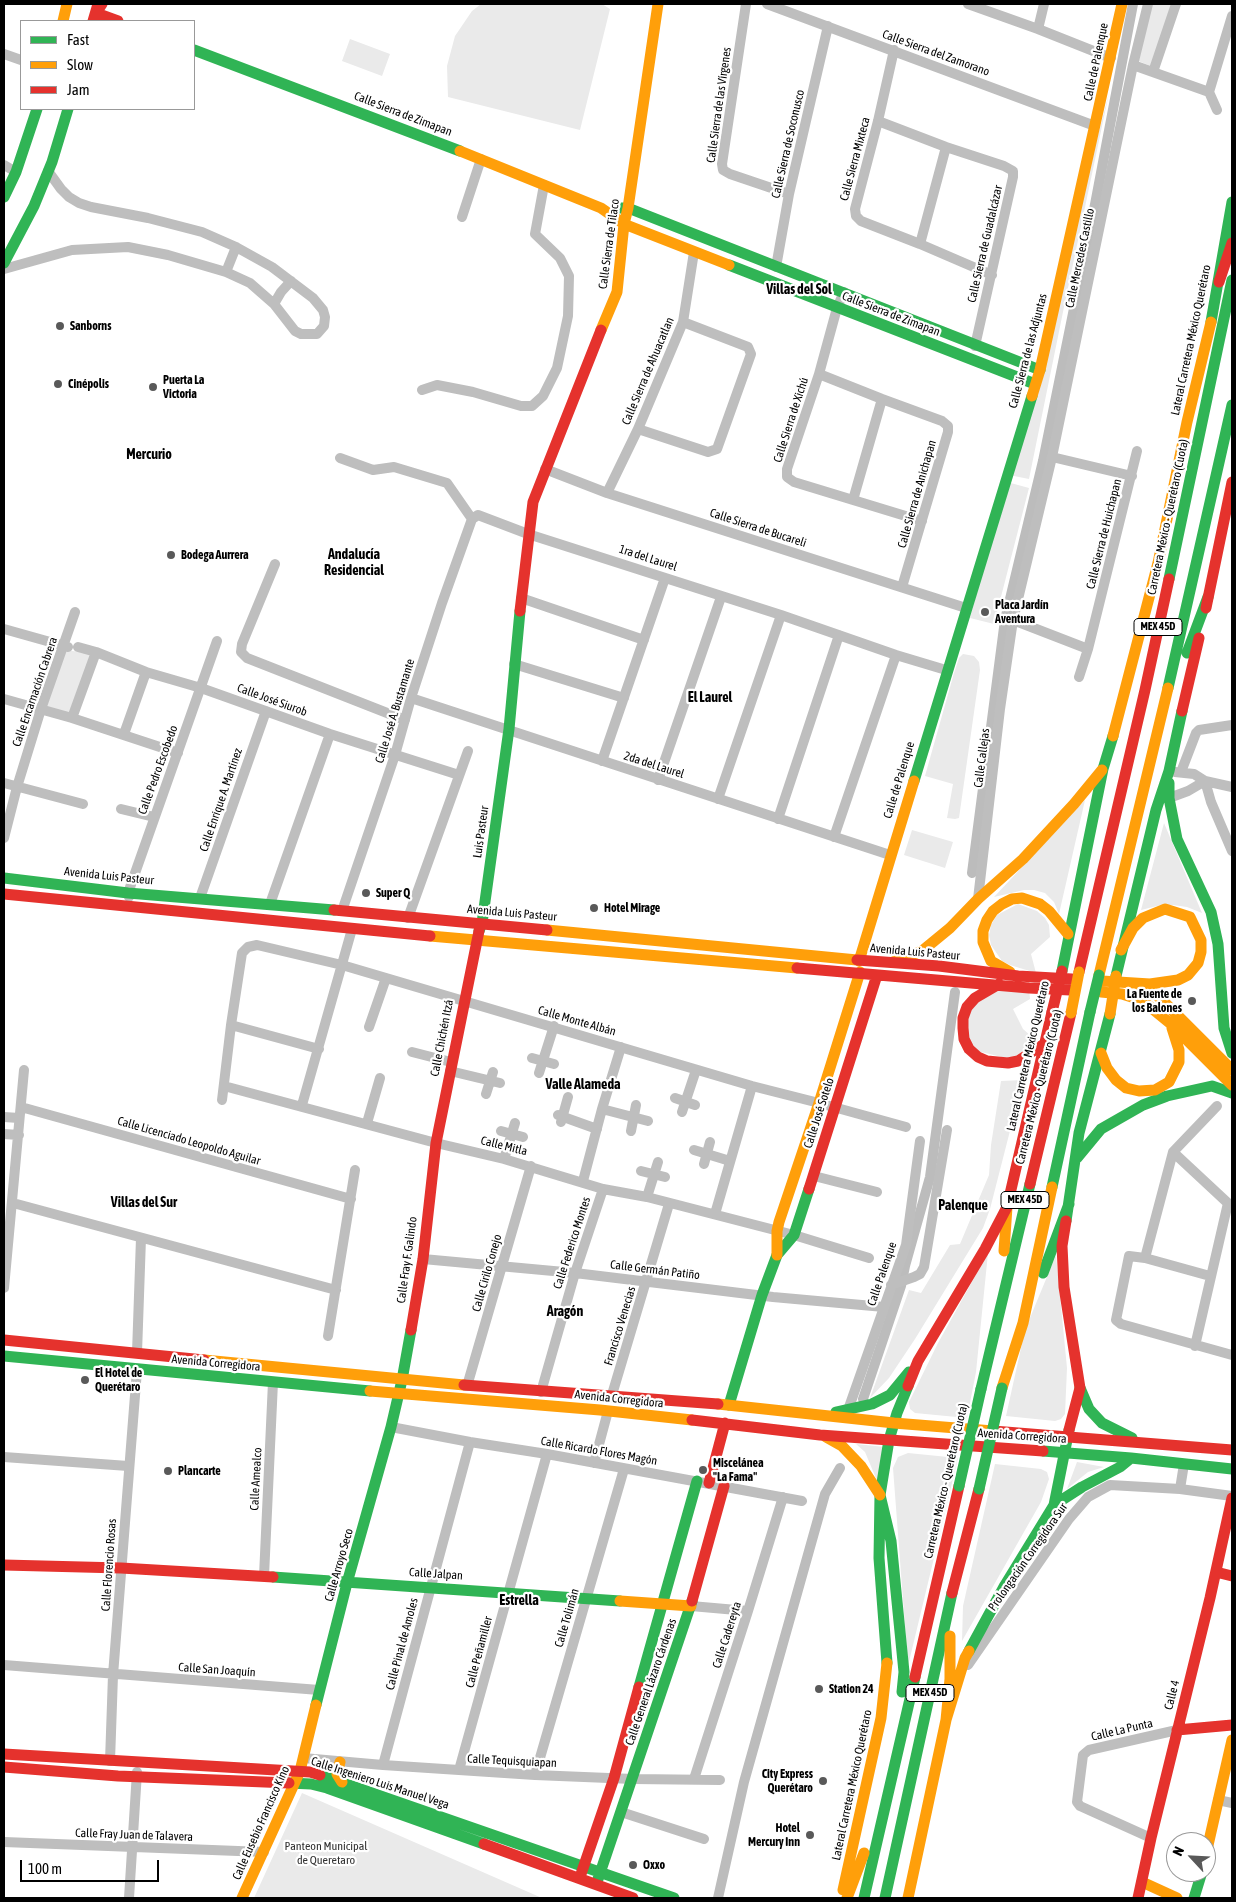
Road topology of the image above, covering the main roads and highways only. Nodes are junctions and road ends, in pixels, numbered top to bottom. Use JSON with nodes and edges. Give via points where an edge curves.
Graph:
{"nodes":[{"id":1,"x":67,"y":4,"type":"edge"},
{"id":2,"x":658,"y":4,"type":"edge"},
{"id":3,"x":1122,"y":4,"type":"edge"},
{"id":4,"x":97,"y":10,"type":"edge"},
{"id":5,"x":63,"y":20,"type":"edge"},
{"id":6,"x":116,"y":20,"type":"edge"},
{"id":7,"x":195,"y":50,"type":"edge"},
{"id":8,"x":37,"y":110,"type":"edge"},
{"id":9,"x":68,"y":110,"type":"edge"},
{"id":10,"x":1095,"y":126,"type":"joint"},
{"id":11,"x":4,"y":197,"type":"edge"},
{"id":12,"x":1232,"y":202,"type":"edge"},
{"id":13,"x":601,"y":208,"type":"junction"},
{"id":14,"x":628,"y":208,"type":"junction"},
{"id":15,"x":624,"y":224,"type":"junction"},
{"id":16,"x":1232,"y":243,"type":"edge"},
{"id":17,"x":4,"y":263,"type":"edge"},
{"id":18,"x":1232,"y":280,"type":"edge"},
{"id":19,"x":1218,"y":282,"type":"junction"},
{"id":20,"x":1040,"y":370,"type":"junction"},
{"id":21,"x":1035,"y":384,"type":"junction"},
{"id":22,"x":1232,"y":405,"type":"edge"},
{"id":23,"x":1232,"y":482,"type":"edge"},
{"id":24,"x":1208,"y":597,"type":"junction"},
{"id":25,"x":966,"y":608,"type":"joint"},
{"id":26,"x":509,"y":729,"type":"joint"},
{"id":27,"x":1103,"y":769,"type":"junction"},
{"id":28,"x":1169,"y":771,"type":"junction"},
{"id":29,"x":1149,"y":773,"type":"junction"},
{"id":30,"x":4,"y":878,"type":"edge"},
{"id":31,"x":71,"y":887,"type":"junction"},
{"id":32,"x":4,"y":894,"type":"edge"},
{"id":33,"x":69,"y":901,"type":"junction"},
{"id":34,"x":482,"y":923,"type":"junction"},
{"id":35,"x":1068,"y":934,"type":"junction"},
{"id":36,"x":477,"y":938,"type":"junction"},
{"id":37,"x":1121,"y":950,"type":"junction"},
{"id":38,"x":891,"y":963,"type":"junction"},
{"id":39,"x":859,"y":967,"type":"junction"},
{"id":40,"x":878,"y":975,"type":"junction"},
{"id":41,"x":1018,"y":976,"type":"junction"},
{"id":42,"x":999,"y":984,"type":"junction"},
{"id":43,"x":1136,"y":984,"type":"junction"},
{"id":44,"x":1171,"y":1024,"type":"junction"},
{"id":45,"x":1044,"y":1044,"type":"junction"},
{"id":46,"x":1102,"y":1053,"type":"junction"},
{"id":47,"x":1232,"y":1053,"type":"edge"},
{"id":48,"x":1232,"y":1070,"type":"edge"},
{"id":49,"x":1232,"y":1085,"type":"edge"},
{"id":50,"x":1232,"y":1093,"type":"edge"},
{"id":51,"x":436,"y":1143,"type":"joint"},
{"id":52,"x":1076,"y":1159,"type":"junction"},
{"id":53,"x":1069,"y":1204,"type":"junction"},
{"id":54,"x":1007,"y":1207,"type":"junction"},
{"id":55,"x":777,"y":1255,"type":"junction"},
{"id":56,"x":1002,"y":1296,"type":"junction"},
{"id":57,"x":1023,"y":1323,"type":"junction"},
{"id":58,"x":4,"y":1340,"type":"edge"},
{"id":59,"x":4,"y":1356,"type":"edge"},
{"id":60,"x":918,"y":1361,"type":"junction"},
{"id":61,"x":402,"y":1380,"type":"junction"},
{"id":62,"x":1080,"y":1388,"type":"junction"},
{"id":63,"x":398,"y":1394,"type":"junction"},
{"id":64,"x":729,"y":1405,"type":"junction"},
{"id":65,"x":825,"y":1414,"type":"junction"},
{"id":66,"x":725,"y":1423,"type":"junction"},
{"id":67,"x":894,"y":1423,"type":"junction"},
{"id":68,"x":820,"y":1434,"type":"junction"},
{"id":69,"x":1067,"y":1436,"type":"junction"},
{"id":70,"x":889,"y":1440,"type":"junction"},
{"id":71,"x":1140,"y":1442,"type":"junction"},
{"id":72,"x":1232,"y":1450,"type":"edge"},
{"id":73,"x":1064,"y":1453,"type":"junction"},
{"id":74,"x":1131,"y":1458,"type":"junction"},
{"id":75,"x":1232,"y":1469,"type":"edge"},
{"id":76,"x":724,"y":1486,"type":"road end"},
{"id":77,"x":880,"y":1495,"type":"junction"},
{"id":78,"x":1232,"y":1497,"type":"edge"},
{"id":79,"x":1054,"y":1505,"type":"junction"},
{"id":80,"x":4,"y":1566,"type":"edge"},
{"id":81,"x":1216,"y":1572,"type":"junction"},
{"id":82,"x":1232,"y":1576,"type":"edge"},
{"id":83,"x":347,"y":1583,"type":"junction"},
{"id":84,"x":663,"y":1605,"type":"junction"},
{"id":85,"x":691,"y":1606,"type":"junction"},
{"id":86,"x":948,"y":1609,"type":"junction"},
{"id":87,"x":946,"y":1720,"type":"junction"},
{"id":88,"x":1232,"y":1725,"type":"edge"},
{"id":89,"x":1177,"y":1730,"type":"junction"},
{"id":90,"x":1232,"y":1740,"type":"edge"},
{"id":91,"x":898,"y":1749,"type":"junction"},
{"id":92,"x":4,"y":1754,"type":"edge"},
{"id":93,"x":303,"y":1758,"type":"joint"},
{"id":94,"x":114,"y":1761,"type":"junction"},
{"id":95,"x":340,"y":1762,"type":"road end"},
{"id":96,"x":4,"y":1767,"type":"edge"},
{"id":97,"x":300,"y":1771,"type":"junction"},
{"id":98,"x":118,"y":1776,"type":"junction"},
{"id":99,"x":890,"y":1781,"type":"junction"},
{"id":100,"x":296,"y":1782,"type":"junction"},
{"id":101,"x":342,"y":1782,"type":"junction"},
{"id":102,"x":1211,"y":1832,"type":"edge"},
{"id":103,"x":584,"y":1868,"type":"junction"},
{"id":104,"x":600,"y":1873,"type":"junction"},
{"id":105,"x":579,"y":1879,"type":"junction"},
{"id":106,"x":1142,"y":1882,"type":"junction"},
{"id":107,"x":1199,"y":1882,"type":"edge"},
{"id":108,"x":596,"y":1885,"type":"junction"},
{"id":109,"x":242,"y":1898,"type":"edge"},
{"id":110,"x":633,"y":1898,"type":"edge"},
{"id":111,"x":674,"y":1898,"type":"edge"},
{"id":112,"x":842,"y":1898,"type":"edge"},
{"id":113,"x":847,"y":1898,"type":"edge"},
{"id":114,"x":864,"y":1898,"type":"edge"},
{"id":115,"x":885,"y":1898,"type":"edge"},
{"id":116,"x":908,"y":1898,"type":"edge"},
{"id":117,"x":1138,"y":1898,"type":"edge"},
{"id":118,"x":1177,"y":1898,"type":"edge"},
{"id":119,"x":1194,"y":1898,"type":"edge"}],
"edges":[{"from":1,"to":5,"type":"main road"},
{"from":2,"to":14,"type":"main road","name":"Calle Sierra de Tilaco"},
{"from":3,"to":10,"type":"main road","name":"Calle de Palenque"},
{"from":4,"to":6,"type":"main road"},
{"from":7,"to":13,"type":"main road","name":"Calle Sierra de Zimapan"},
{"from":8,"to":11,"type":"main road"},
{"from":9,"to":17,"type":"main road","via":[[34,206]]},
{"from":10,"to":20,"type":"main road","name":"Calle Sierra de las Adjuntas"},
{"from":12,"to":19,"type":"main road","name":"Lateral Carretera México Querétaro"},
{"from":13,"to":14,"type":"main road","name":"Calle Sierra de Zimapan"},
{"from":13,"to":15,"type":"main road","name":"Calle Sierra de Zimapan"},
{"from":14,"to":15,"type":"main road","name":"Calle Sierra de Tilaco"},
{"from":14,"to":20,"type":"main road","name":"Calle Sierra de Zimapan"},
{"from":15,"to":21,"type":"main road","name":"Calle Sierra de Zimapan"},
{"from":15,"to":26,"type":"main road","name":"Calle Sierra de Tilaco","via":[[617,292],[533,502]]},
{"from":16,"to":19,"type":"main road"},
{"from":18,"to":56,"type":"main road","name":"Carretera México - Querétaro (Cuota)","number":"MEX 45D","bridge":true,"via":[[1071,1013]]},
{"from":19,"to":27,"type":"main road","name":"Lateral Carretera México Querétaro","via":[[1158,563]]},
{"from":20,"to":21,"type":"main road","name":"Calle Sierra de las Adjuntas"},
{"from":21,"to":25,"type":"main road","name":"Calle Sierra de las Adjuntas"},
{"from":22,"to":29,"type":"main road","number":"MEX 45D"},
{"from":23,"to":24,"type":"main road"},
{"from":24,"to":28,"type":"main road"},
{"from":24,"to":29,"type":"main road","via":[[1189,644],[1172,711]]},
{"from":25,"to":39,"type":"main road","name":"Calle de Palenque"},
{"from":26,"to":34,"type":"main road","name":"Luis Pasteur"},
{"from":27,"to":35,"type":"main road","name":"Lateral Carretera México Querétaro"},
{"from":27,"to":38,"type":"main road","via":[[1023,859],[935,942],[922,951]]},
{"from":28,"to":37,"type":"main road"},
{"from":28,"to":47,"type":"main road","via":[[1169,798],[1177,838],[1211,912],[1218,944],[1224,1028]]},
{"from":29,"to":57,"type":"main road","number":"MEX 45D","bridge":true,"via":[[1098,975]]},
{"from":30,"to":31,"type":"main road","name":"Avenida Luis Pasteur"},
{"from":31,"to":33,"type":"main road"},
{"from":31,"to":34,"type":"main road","name":"Avenida Luis Pasteur"},
{"from":32,"to":33,"type":"main road","name":"Avenida Luis Pasteur"},
{"from":33,"to":36,"type":"main road","name":"Avenida Luis Pasteur"},
{"from":34,"to":36,"type":"main road","name":"Luis Pasteur"},
{"from":34,"to":39,"type":"main road","name":"Avenida Luis Pasteur"},
{"from":35,"to":41,"type":"main road","via":[[1049,911],[1031,900],[1012,899],[998,907],[987,920],[983,942],[991,960]]},
{"from":35,"to":45,"type":"main road","name":"Lateral Carretera México Querétaro","bridge":true},
{"from":36,"to":39,"type":"main road","name":"Avenida Luis Pasteur"},
{"from":36,"to":51,"type":"main road","name":"Calle Chichén Itzá"},
{"from":37,"to":43,"type":"main road","name":"Avenida Luis Pasteur","via":[[1143,918],[1165,910],[1190,917],[1198,932],[1201,952],[1198,963],[1188,975],[1166,983]]},
{"from":37,"to":46,"type":"main road","bridge":true},
{"from":38,"to":39,"type":"main road","name":"Avenida Luis Pasteur"},
{"from":38,"to":41,"type":"main road","name":"Avenida Luis Pasteur"},
{"from":39,"to":40,"type":"main road","name":"Avenida Luis Pasteur"},
{"from":39,"to":55,"type":"main road","name":"Calle José Sotelo","via":[[777,1231]]},
{"from":40,"to":42,"type":"main road","name":"Avenida Luis Pasteur"},
{"from":40,"to":55,"type":"main road","name":"Calle José Sotelo","via":[[794,1235]]},
{"from":41,"to":43,"type":"main road","name":"Avenida Luis Pasteur"},
{"from":42,"to":44,"type":"main road","name":"Avenida Luis Pasteur","via":[[1122,994],[1138,999]]},
{"from":42,"to":45,"type":"main road","via":[[975,998],[967,1007],[963,1028],[964,1039],[970,1049],[987,1061],[1008,1063],[1018,1061]]},
{"from":43,"to":48,"type":"main road","via":[[1158,996]]},
{"from":44,"to":46,"type":"main road","via":[[1177,1040],[1179,1062],[1169,1082],[1155,1090],[1126,1088],[1107,1068]]},
{"from":44,"to":49,"type":"main road","name":"Avenida Luis Pasteur"},
{"from":45,"to":54,"type":"main road","name":"Lateral Carretera México Querétaro"},
{"from":46,"to":52,"type":"main road","via":[[1079,1133]]},
{"from":50,"to":52,"type":"main road","via":[[1212,1086],[1143,1105],[1101,1129]]},
{"from":51,"to":61,"type":"main road","name":"Calle Fray F. Galindo","via":[[423,1258]]},
{"from":52,"to":53,"type":"main road"},
{"from":53,"to":57,"type":"main road"},
{"from":53,"to":62,"type":"main road","via":[[1062,1246],[1063,1270]]},
{"from":54,"to":56,"type":"main road"},
{"from":54,"to":60,"type":"main road","name":"Lateral Carretera México Querétaro"},
{"from":55,"to":64,"type":"main road","name":"Calle José Sotelo"},
{"from":56,"to":91,"type":"main road","name":"Carretera México - Querétaro (Cuota)","number":"MEX 45D","bridge":true},
{"from":57,"to":86,"type":"main road","number":"MEX 45D","bridge":true,"via":[[1002,1388]]},
{"from":58,"to":61,"type":"main road","name":"Avenida Corregidora"},
{"from":59,"to":63,"type":"main road","name":"Avenida Corregidora"},
{"from":60,"to":65,"type":"main road","via":[[890,1395],[872,1404]]},
{"from":60,"to":67,"type":"main road","name":"Lateral Carretera México Querétaro"},
{"from":61,"to":63,"type":"main road","name":"Calle Arroyo Seco"},
{"from":61,"to":64,"type":"main road","name":"Avenida Corregidora"},
{"from":62,"to":69,"type":"main road"},
{"from":62,"to":71,"type":"main road","via":[[1089,1409],[1102,1423]]},
{"from":63,"to":66,"type":"main road","name":"Avenida Corregidora"},
{"from":63,"to":83,"type":"main road","name":"Calle Arroyo Seco"},
{"from":64,"to":65,"type":"main road","name":"Avenida Corregidora"},
{"from":65,"to":67,"type":"main road","name":"Avenida Corregidora"},
{"from":66,"to":68,"type":"main road","name":"Avenida Corregidora"},
{"from":66,"to":84,"type":"main road","name":"Calle General Lázaro Cárdenas"},
{"from":67,"to":69,"type":"main road","name":"Avenida Corregidora"},
{"from":67,"to":70,"type":"main road","name":"Lateral Carretera México Querétaro"},
{"from":68,"to":70,"type":"main road","name":"Avenida Corregidora"},
{"from":68,"to":77,"type":"main road","via":[[842,1446],[861,1466]]},
{"from":69,"to":71,"type":"main road","name":"Avenida Corregidora"},
{"from":69,"to":73,"type":"main road"},
{"from":70,"to":73,"type":"main road","name":"Avenida Corregidora"},
{"from":70,"to":77,"type":"main road","name":"Lateral Carretera México Querétaro"},
{"from":71,"to":72,"type":"main road","name":"Avenida Corregidora"},
{"from":73,"to":74,"type":"main road","name":"Avenida Corregidora"},
{"from":73,"to":79,"type":"main road"},
{"from":74,"to":75,"type":"main road","name":"Avenida Corregidora"},
{"from":74,"to":79,"type":"main road"},
{"from":76,"to":85,"type":"main road","name":"Calle General Lázaro Cárdenas"},
{"from":77,"to":91,"type":"main road","via":[[891,1541],[904,1672]]},
{"from":77,"to":112,"type":"main road","name":"Lateral Carretera México Querétaro","via":[[879,1558],[887,1674],[881,1718]]},
{"from":78,"to":81,"type":"main road","name":"Calle 4"},
{"from":79,"to":87,"type":"main road","via":[[965,1658]]},
{"from":80,"to":83,"type":"main road","name":"Calle Jalpan","via":[[121,1568]]},
{"from":81,"to":82,"type":"main road"},
{"from":81,"to":89,"type":"main road","name":"Calle 4"},
{"from":83,"to":84,"type":"main road","name":"Calle Jalpan"},
{"from":83,"to":93,"type":"main road","name":"Calle Arroyo Seco"},
{"from":84,"to":85,"type":"main road","name":"Calle Jalpan"},
{"from":84,"to":103,"type":"main road","name":"Calle General Lázaro Cárdenas","via":[[614,1778]]},
{"from":85,"to":104,"type":"main road","name":"Calle General Lázaro Cárdenas"},
{"from":86,"to":87,"type":"main road","via":[[951,1651]]},
{"from":86,"to":115,"type":"main road","number":"MEX 45D"},
{"from":87,"to":116,"type":"main road"},
{"from":88,"to":89,"type":"main road"},
{"from":89,"to":106,"type":"main road","name":"Calle 4"},
{"from":90,"to":102,"type":"main road"},
{"from":91,"to":99,"type":"main road","name":"Carretera México - Querétaro (Cuota)","number":"MEX 45D"},
{"from":92,"to":94,"type":"main road","name":"Calle Ingeniero Luis Manuel Vega"},
{"from":93,"to":97,"type":"main road","name":"Calle Eusebio Francisco Kino"},
{"from":94,"to":97,"type":"main road","name":"Calle Ingeniero Luis Manuel Vega"},
{"from":94,"to":98,"type":"main road"},
{"from":95,"to":101,"type":"main road","via":[[336,1774]]},
{"from":96,"to":98,"type":"main road","name":"Calle Ingeniero Luis Manuel Vega"},
{"from":97,"to":100,"type":"main road","name":"Calle Eusebio Francisco Kino"},
{"from":97,"to":101,"type":"main road","name":"Calle Ingeniero Luis Manuel Vega"},
{"from":98,"to":100,"type":"main road","name":"Calle Ingeniero Luis Manuel Vega"},
{"from":99,"to":113,"type":"main road"},
{"from":99,"to":114,"type":"main road","name":"Carretera México - Querétaro (Cuota)","number":"MEX 45D"},
{"from":100,"to":105,"type":"main road","name":"Calle Ingeniero Luis Manuel Vega","via":[[327,1788]]},
{"from":100,"to":109,"type":"main road","name":"Calle Eusebio Francisco Kino"},
{"from":101,"to":103,"type":"main road","name":"Calle Ingeniero Luis Manuel Vega"},
{"from":103,"to":104,"type":"main road","name":"Calle Ingeniero Luis Manuel Vega"},
{"from":103,"to":105,"type":"main road","name":"Calle General Lázaro Cárdenas"},
{"from":104,"to":108,"type":"main road","name":"Calle General Lázaro Cárdenas"},
{"from":104,"to":111,"type":"main road","name":"Calle Ingeniero Luis Manuel Vega"},
{"from":105,"to":108,"type":"main road","name":"Calle Ingeniero Luis Manuel Vega"},
{"from":106,"to":117,"type":"main road","name":"Calle 4"},
{"from":106,"to":118,"type":"main road"},
{"from":107,"to":119,"type":"main road"},
{"from":108,"to":110,"type":"main road","name":"Calle Ingeniero Luis Manuel Vega"}]}
